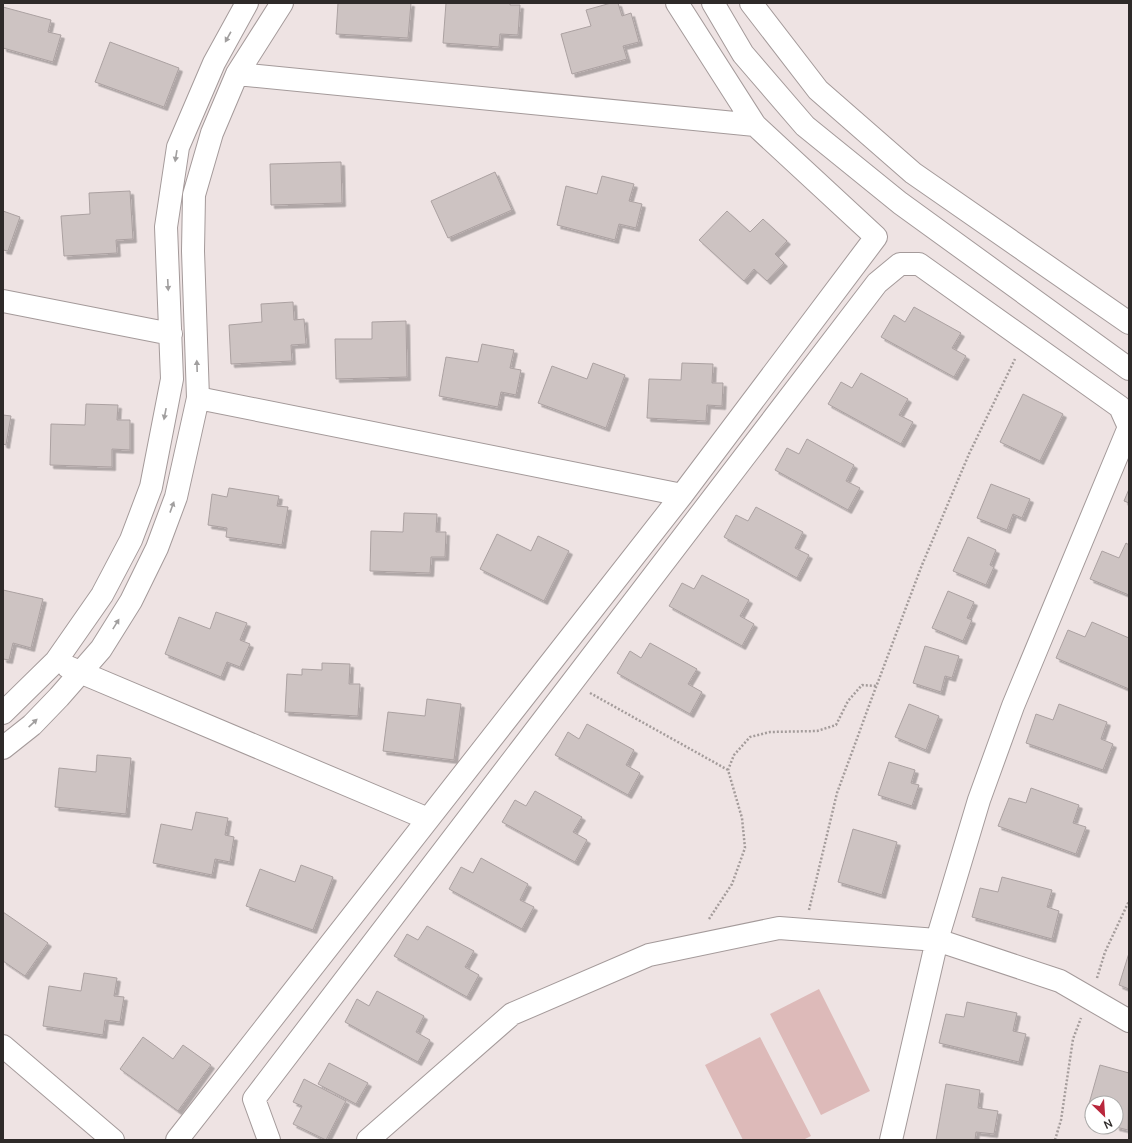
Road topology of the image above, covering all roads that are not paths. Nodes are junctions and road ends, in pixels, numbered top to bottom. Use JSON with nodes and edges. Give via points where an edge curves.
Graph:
{"nodes":[{"id":1,"x":247,"y":3,"type":"edge"},
{"id":2,"x":282,"y":3,"type":"edge"},
{"id":3,"x":677,"y":3,"type":"edge"},
{"id":4,"x":713,"y":3,"type":"edge"},
{"id":5,"x":751,"y":3,"type":"edge"},
{"id":6,"x":237,"y":74,"type":"junction"},
{"id":7,"x":755,"y":125,"type":"junction"},
{"id":8,"x":3,"y":301,"type":"edge"},
{"id":9,"x":1129,"y":323,"type":"edge"},
{"id":10,"x":170,"y":334,"type":"junction"},
{"id":11,"x":1129,"y":369,"type":"edge"},
{"id":12,"x":198,"y":398,"type":"junction"},
{"id":13,"x":682,"y":495,"type":"junction"},
{"id":14,"x":56,"y":661,"type":"junction"},
{"id":15,"x":79,"y":674,"type":"junction"},
{"id":16,"x":3,"y":713,"type":"edge"},
{"id":17,"x":3,"y":748,"type":"edge"},
{"id":18,"x":428,"y":819,"type":"junction"},
{"id":19,"x":937,"y":940,"type":"junction"},
{"id":20,"x":1129,"y":1021,"type":"edge"},
{"id":21,"x":3,"y":1046,"type":"edge"},
{"id":22,"x":113,"y":1140,"type":"edge"},
{"id":23,"x":177,"y":1140,"type":"edge"},
{"id":24,"x":269,"y":1140,"type":"edge"},
{"id":25,"x":368,"y":1140,"type":"edge"},
{"id":26,"x":891,"y":1140,"type":"edge"}],
"edges":[{"from":1,"to":10,"type":"street","one_way":true,"via":[[214,62],[178,146],[166,227]]},
{"from":2,"to":6,"type":"street"},
{"from":3,"to":7,"type":"street"},
{"from":4,"to":11,"type":"street","via":[[743,54],[805,126],[900,203]]},
{"from":5,"to":9,"type":"street","via":[[818,90],[913,174]]},
{"from":6,"to":7,"type":"street"},
{"from":12,"to":6,"type":"street","one_way":true,"via":[[193,251],[194,195],[212,133]]},
{"from":7,"to":13,"type":"street","via":[[876,237]]},
{"from":8,"to":10,"type":"street"},
{"from":10,"to":14,"type":"street","one_way":true,"via":[[172,379],[151,487],[132,540],[102,595]]},
{"from":12,"to":13,"type":"street"},
{"from":15,"to":12,"type":"street","one_way":true,"via":[[101,649],[131,601],[157,548],[176,497]]},
{"from":13,"to":18,"type":"street"},
{"from":14,"to":15,"type":"street"},
{"from":14,"to":16,"type":"street"},
{"from":17,"to":15,"type":"street","one_way":true,"via":[[32,725]]},
{"from":15,"to":18,"type":"street"},
{"from":18,"to":23,"type":"street"},
{"from":19,"to":20,"type":"street","via":[[1060,981]]},
{"from":19,"to":24,"type":"street","via":[[979,800],[1013,706],[1128,427],[1120,407],[919,264],[900,264],[877,283],[254,1099]]},
{"from":19,"to":25,"type":"street","via":[[779,928],[649,955],[512,1014]]},
{"from":19,"to":26,"type":"street"},
{"from":21,"to":22,"type":"street"}]}
